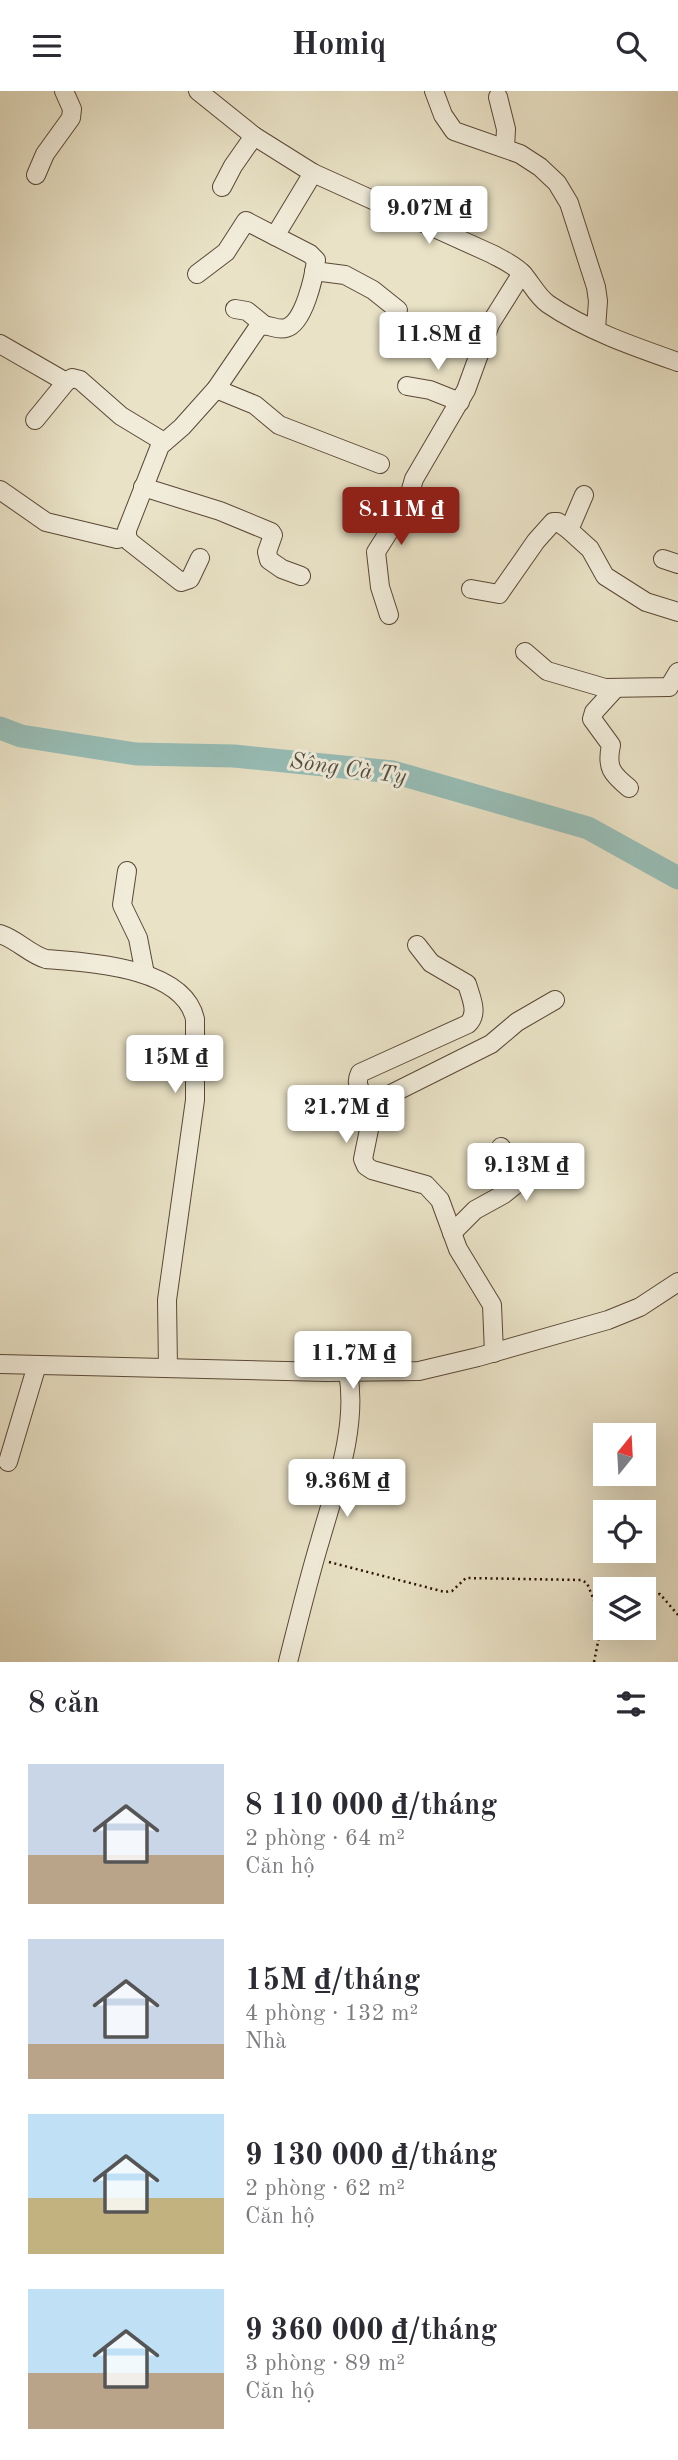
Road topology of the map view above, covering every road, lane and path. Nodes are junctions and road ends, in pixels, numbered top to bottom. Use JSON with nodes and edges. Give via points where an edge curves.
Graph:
{"nodes":[{"id":1,"x":64,"y":91,"type":"edge"},
{"id":2,"x":198,"y":91,"type":"edge"},
{"id":3,"x":434,"y":91,"type":"edge"},
{"id":4,"x":498,"y":97,"type":"dead end"},
{"id":5,"x":254,"y":136,"type":"junction"},
{"id":6,"x":505,"y":148,"type":"junction"},
{"id":7,"x":313,"y":173,"type":"junction"},
{"id":8,"x":36,"y":176,"type":"dead end"},
{"id":9,"x":222,"y":187,"type":"dead end"},
{"id":10,"x":275,"y":236,"type":"junction"},
{"id":11,"x":314,"y":271,"type":"junction"},
{"id":12,"x":522,"y":273,"type":"junction"},
{"id":13,"x":197,"y":274,"type":"dead end"},
{"id":14,"x":235,"y":309,"type":"dead end"},
{"id":15,"x":398,"y":310,"type":"dead end"},
{"id":16,"x":263,"y":324,"type":"junction"},
{"id":17,"x":596,"y":329,"type":"junction"},
{"id":18,"x":0,"y":344,"type":"edge"},
{"id":19,"x":678,"y":362,"type":"edge"},
{"id":20,"x":66,"y":382,"type":"junction"},
{"id":21,"x":407,"y":386,"type":"dead end"},
{"id":22,"x":216,"y":389,"type":"junction"},
{"id":23,"x":460,"y":402,"type":"junction"},
{"id":24,"x":35,"y":420,"type":"dead end"},
{"id":25,"x":164,"y":442,"type":"junction"},
{"id":26,"x":380,"y":464,"type":"dead end"},
{"id":27,"x":143,"y":487,"type":"junction"},
{"id":28,"x":0,"y":490,"type":"edge"},
{"id":29,"x":584,"y":495,"type":"dead end"},
{"id":30,"x":569,"y":530,"type":"junction"},
{"id":31,"x":127,"y":537,"type":"junction"},
{"id":32,"x":200,"y":558,"type":"dead end"},
{"id":33,"x":300,"y":576,"type":"dead end"},
{"id":34,"x":471,"y":589,"type":"dead end"},
{"id":35,"x":678,"y":612,"type":"edge"},
{"id":36,"x":389,"y":615,"type":"dead end"},
{"id":37,"x":525,"y":652,"type":"dead end"},
{"id":38,"x":678,"y":672,"type":"edge"},
{"id":39,"x":615,"y":689,"type":"junction"},
{"id":40,"x":629,"y":788,"type":"dead end"},
{"id":41,"x":127,"y":871,"type":"dead end"},
{"id":42,"x":0,"y":935,"type":"edge"},
{"id":43,"x":417,"y":945,"type":"dead end"},
{"id":44,"x":145,"y":974,"type":"junction"},
{"id":45,"x":555,"y":1000,"type":"dead end"},
{"id":46,"x":374,"y":1105,"type":"junction"},
{"id":47,"x":501,"y":1147,"type":"dead end"},
{"id":48,"x":452,"y":1233,"type":"junction"},
{"id":49,"x":678,"y":1282,"type":"edge"},
{"id":50,"x":494,"y":1353,"type":"junction"},
{"id":51,"x":0,"y":1364,"type":"edge"},
{"id":52,"x":37,"y":1365,"type":"junction"},
{"id":53,"x":168,"y":1368,"type":"junction"},
{"id":54,"x":348,"y":1372,"type":"junction"},
{"id":55,"x":8,"y":1462,"type":"dead end"},
{"id":56,"x":315,"y":1559,"type":"junction"},
{"id":57,"x":656,"y":1595,"type":"edge"},
{"id":58,"x":593,"y":1597,"type":"edge"},
{"id":59,"x":678,"y":1615,"type":"edge"},
{"id":60,"x":600,"y":1640,"type":"edge"},
{"id":61,"x":288,"y":1662,"type":"edge"},
{"id":62,"x":594,"y":1662,"type":"edge"}],
"edges":[{"from":1,"to":8,"type":"street","via":[[72,115]]},
{"from":2,"to":5,"type":"street"},
{"from":3,"to":6,"type":"street","via":[[454,131]]},
{"from":4,"to":6,"type":"street","via":[[506,129]]},
{"from":5,"to":7,"type":"street"},
{"from":5,"to":9,"type":"street"},
{"from":6,"to":17,"type":"street","via":[[540,167],[565,195],[596,286]]},
{"from":7,"to":10,"type":"street"},
{"from":7,"to":12,"type":"street","via":[[492,254]]},
{"from":10,"to":11,"type":"street","via":[[313,257]]},
{"from":10,"to":13,"type":"street","via":[[246,221],[226,252]]},
{"from":11,"to":15,"type":"street","via":[[345,275]]},
{"from":11,"to":16,"type":"street","via":[[309,296],[293,324],[280,329]]},
{"from":12,"to":17,"type":"street","via":[[548,304]]},
{"from":12,"to":23,"type":"street","via":[[490,324]]},
{"from":14,"to":16,"type":"street","via":[[247,311]]},
{"from":16,"to":22,"type":"street"},
{"from":17,"to":19,"type":"street"},
{"from":18,"to":20,"type":"street"},
{"from":20,"to":24,"type":"street"},
{"from":20,"to":25,"type":"street","via":[[80,380],[121,416]]},
{"from":21,"to":23,"type":"street"},
{"from":22,"to":25,"type":"street"},
{"from":22,"to":26,"type":"street","via":[[255,405],[279,425]]},
{"from":23,"to":36,"type":"street","via":[[376,552]]},
{"from":25,"to":27,"type":"street"},
{"from":27,"to":31,"type":"street"},
{"from":27,"to":33,"type":"street","via":[[271,532],[269,560]]},
{"from":28,"to":31,"type":"street","via":[[51,525],[117,539]]},
{"from":29,"to":30,"type":"street"},
{"from":30,"to":34,"type":"street","via":[[553,522],[499,594]]},
{"from":30,"to":35,"type":"street","via":[[590,549],[605,576],[646,602]]},
{"from":31,"to":32,"type":"street","via":[[181,582],[190,579]]},
{"from":37,"to":39,"type":"street","via":[[547,671]]},
{"from":38,"to":39,"type":"street","via":[[669,687]]},
{"from":39,"to":40,"type":"street","via":[[592,719],[611,745],[610,768]]},
{"from":41,"to":44,"type":"street","via":[[121,905],[138,938]]},
{"from":42,"to":44,"type":"street","via":[[46,959]]},
{"from":43,"to":46,"type":"street","via":[[430,964],[467,984],[474,1019],[360,1073],[358,1088]]},
{"from":44,"to":53,"type":"street","via":[[187,1000],[195,1019],[195,1100],[167,1300]]},
{"from":45,"to":46,"type":"street","via":[[491,1044]]},
{"from":46,"to":48,"type":"street","via":[[364,1164],[433,1191]]},
{"from":47,"to":48,"type":"street","via":[[513,1165],[514,1186],[475,1210]]},
{"from":48,"to":50,"type":"street","via":[[492,1305]]},
{"from":49,"to":50,"type":"street","via":[[628,1313]]},
{"from":50,"to":54,"type":"street","via":[[419,1371]]},
{"from":51,"to":52,"type":"street"},
{"from":52,"to":53,"type":"street"},
{"from":52,"to":55,"type":"street"},
{"from":53,"to":54,"type":"street"},
{"from":54,"to":56,"type":"street","via":[[349,1429]]},
{"from":56,"to":58,"type":"path","via":[[445,1592],[466,1578],[582,1580]]},
{"from":56,"to":61,"type":"street"},
{"from":57,"to":59,"type":"path"},
{"from":60,"to":62,"type":"path"}]}
